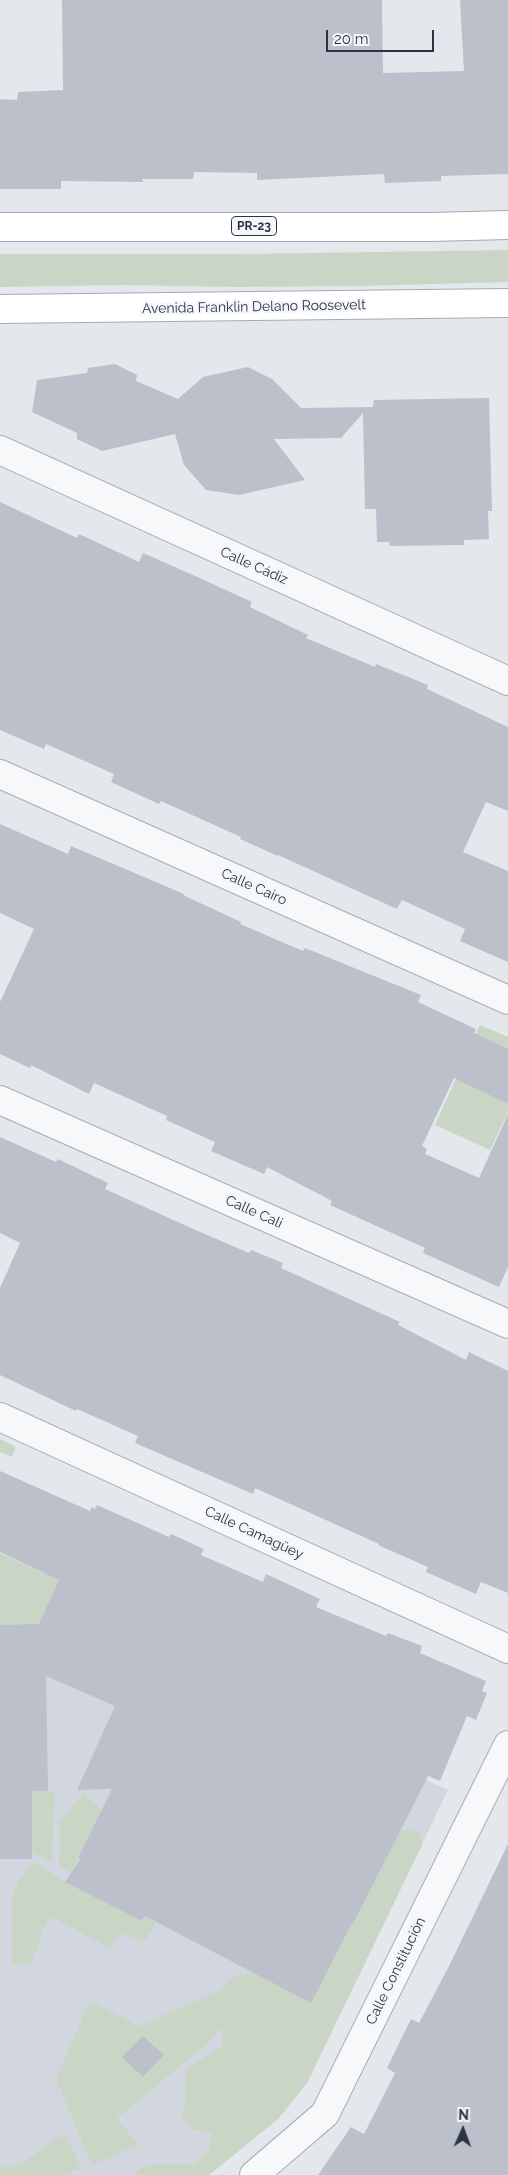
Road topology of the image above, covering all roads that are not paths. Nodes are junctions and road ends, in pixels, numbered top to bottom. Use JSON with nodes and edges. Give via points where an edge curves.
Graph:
{"nodes":[{"id":1,"x":508,"y":225,"type":"edge"},
{"id":2,"x":0,"y":227,"type":"edge"},
{"id":3,"x":508,"y":303,"type":"edge"},
{"id":4,"x":0,"y":309,"type":"edge"},
{"id":5,"x":0,"y":450,"type":"edge"},
{"id":6,"x":508,"y":681,"type":"edge"},
{"id":7,"x":0,"y":774,"type":"edge"},
{"id":8,"x":508,"y":1000,"type":"edge"},
{"id":9,"x":0,"y":1100,"type":"edge"},
{"id":10,"x":508,"y":1324,"type":"edge"},
{"id":11,"x":0,"y":1417,"type":"edge"},
{"id":12,"x":508,"y":1649,"type":"edge"},
{"id":13,"x":508,"y":1745,"type":"edge"},
{"id":14,"x":254,"y":2175,"type":"edge"}],
"edges":[{"from":1,"to":2,"type":"main road","number":"PR-23"},
{"from":3,"to":4,"type":"main road","name":"Avenida Franklin Delano Roosevelt"},
{"from":5,"to":6,"type":"street","name":"Calle Cádiz"},
{"from":7,"to":8,"type":"street","name":"Calle Cairo"},
{"from":9,"to":10,"type":"street","name":"Calle Cali"},
{"from":11,"to":12,"type":"street","name":"Calle Camagüey"},
{"from":13,"to":14,"type":"street","name":"Calle Constitución","via":[[324,2114]]}]}
